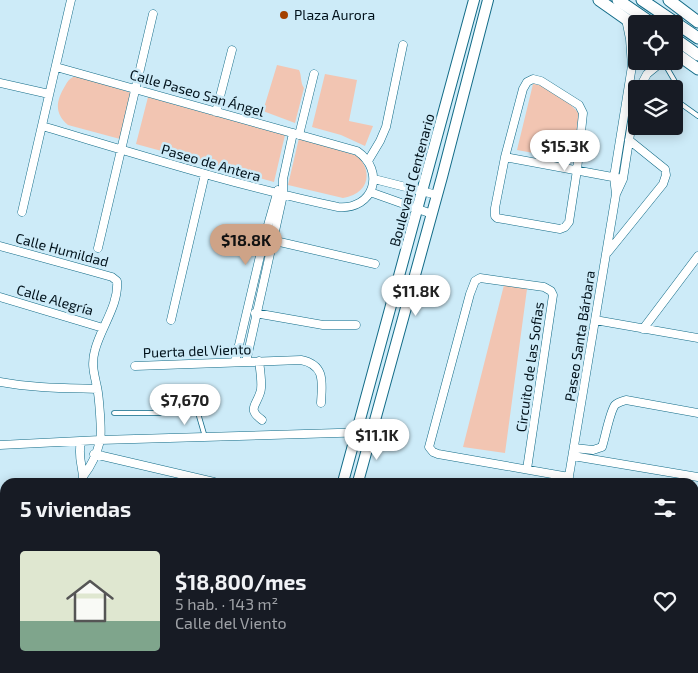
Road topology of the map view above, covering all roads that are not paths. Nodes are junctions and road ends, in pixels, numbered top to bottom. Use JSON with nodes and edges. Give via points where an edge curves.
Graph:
{"nodes":[{"id":1,"x":71,"y":0,"type":"edge"},
{"id":2,"x":474,"y":0,"type":"edge"},
{"id":3,"x":488,"y":0,"type":"edge"},
{"id":4,"x":598,"y":0,"type":"edge"},
{"id":5,"x":618,"y":0,"type":"edge"},
{"id":6,"x":642,"y":0,"type":"edge"},
{"id":7,"x":672,"y":1,"type":"edge"},
{"id":8,"x":153,"y":14,"type":"dead end"},
{"id":9,"x":640,"y":15,"type":"edge"},
{"id":10,"x":626,"y":19,"type":"joint"},
{"id":11,"x":698,"y":22,"type":"edge"},
{"id":12,"x":628,"y":25,"type":"edge"},
{"id":13,"x":698,"y":38,"type":"edge"},
{"id":14,"x":683,"y":44,"type":"edge"},
{"id":15,"x":403,"y":45,"type":"dead end"},
{"id":16,"x":232,"y":50,"type":"dead end"},
{"id":17,"x":698,"y":55,"type":"edge"},
{"id":18,"x":683,"y":60,"type":"edge"},
{"id":19,"x":56,"y":67,"type":"junction"},
{"id":20,"x":698,"y":69,"type":"edge"},
{"id":21,"x":631,"y":70,"type":"edge"},
{"id":22,"x":652,"y":70,"type":"edge"},
{"id":23,"x":668,"y":70,"type":"edge"},
{"id":24,"x":314,"y":74,"type":"dead end"},
{"id":25,"x":644,"y":80,"type":"edge"},
{"id":26,"x":0,"y":82,"type":"edge"},
{"id":27,"x":136,"y":89,"type":"junction"},
{"id":28,"x":49,"y":94,"type":"junction"},
{"id":29,"x":216,"y":112,"type":"junction"},
{"id":30,"x":698,"y":116,"type":"edge"},
{"id":31,"x":42,"y":126,"type":"junction"},
{"id":32,"x":296,"y":134,"type":"junction"},
{"id":33,"x":630,"y":135,"type":"edge"},
{"id":34,"x":629,"y":140,"type":"junction"},
{"id":35,"x":121,"y":150,"type":"junction"},
{"id":36,"x":505,"y":158,"type":"junction"},
{"id":37,"x":368,"y":161,"type":"junction"},
{"id":38,"x":577,"y":170,"type":"junction"},
{"id":39,"x":205,"y":174,"type":"junction"},
{"id":40,"x":614,"y":177,"type":"junction"},
{"id":41,"x":374,"y":179,"type":"junction"},
{"id":42,"x":623,"y":179,"type":"junction"},
{"id":43,"x":423,"y":191,"type":"junction"},
{"id":44,"x":370,"y":192,"type":"junction"},
{"id":45,"x":279,"y":194,"type":"junction"},
{"id":46,"x":616,"y":194,"type":"junction"},
{"id":47,"x":437,"y":195,"type":"junction"},
{"id":48,"x":418,"y":210,"type":"junction"},
{"id":49,"x":22,"y":212,"type":"dead end"},
{"id":50,"x":432,"y":214,"type":"junction"},
{"id":51,"x":264,"y":239,"type":"junction"},
{"id":52,"x":274,"y":241,"type":"junction"},
{"id":53,"x":0,"y":246,"type":"edge"},
{"id":54,"x":98,"y":248,"type":"dead end"},
{"id":55,"x":606,"y":253,"type":"junction"},
{"id":56,"x":698,"y":256,"type":"edge"},
{"id":57,"x":375,"y":264,"type":"dead end"},
{"id":58,"x":0,"y":297,"type":"edge"},
{"id":59,"x":248,"y":311,"type":"junction"},
{"id":60,"x":258,"y":314,"type":"junction"},
{"id":61,"x":172,"y":320,"type":"dead end"},
{"id":62,"x":595,"y":320,"type":"junction"},
{"id":63,"x":356,"y":325,"type":"dead end"},
{"id":64,"x":104,"y":328,"type":"junction"},
{"id":65,"x":643,"y":329,"type":"junction"},
{"id":66,"x":698,"y":338,"type":"edge"},
{"id":67,"x":259,"y":361,"type":"junction"},
{"id":68,"x":235,"y":362,"type":"junction"},
{"id":69,"x":246,"y":362,"type":"junction"},
{"id":70,"x":135,"y":366,"type":"dead end"},
{"id":71,"x":0,"y":382,"type":"edge"},
{"id":72,"x":97,"y":389,"type":"junction"},
{"id":73,"x":321,"y":403,"type":"dead end"},
{"id":74,"x":114,"y":413,"type":"dead end"},
{"id":75,"x":698,"y":413,"type":"edge"},
{"id":76,"x":262,"y":420,"type":"dead end"},
{"id":77,"x":372,"y":432,"type":"junction"},
{"id":78,"x":357,"y":433,"type":"junction"},
{"id":79,"x":205,"y":437,"type":"junction"},
{"id":80,"x":100,"y":440,"type":"junction"},
{"id":81,"x":81,"y":441,"type":"junction"},
{"id":82,"x":0,"y":445,"type":"edge"},
{"id":83,"x":574,"y":452,"type":"junction"},
{"id":84,"x":94,"y":454,"type":"junction"},
{"id":85,"x":527,"y":469,"type":"junction"},
{"id":86,"x":698,"y":477,"type":"edge"},
{"id":87,"x":83,"y":478,"type":"edge"},
{"id":88,"x":84,"y":478,"type":"edge"},
{"id":89,"x":197,"y":478,"type":"edge"},
{"id":90,"x":344,"y":478,"type":"edge"},
{"id":91,"x":359,"y":478,"type":"edge"},
{"id":92,"x":561,"y":478,"type":"edge"},
{"id":93,"x":569,"y":478,"type":"edge"}],
"edges":[{"from":1,"to":19,"type":"street"},
{"from":2,"to":43,"type":"main road","name":"Boulevard Centenario"},
{"from":3,"to":47,"type":"main road","name":"Boulevard Centenario"},
{"from":4,"to":10,"type":"main road"},
{"from":5,"to":9,"type":"main road"},
{"from":6,"to":13,"type":"main road"},
{"from":7,"to":11,"type":"main road"},
{"from":8,"to":27,"type":"street"},
{"from":10,"to":12,"type":"street","name":"Paseo Santa Bárbara"},
{"from":14,"to":17,"type":"main road"},
{"from":15,"to":37,"type":"street","via":[[386,126]]},
{"from":16,"to":29,"type":"street"},
{"from":18,"to":20,"type":"main road"},
{"from":19,"to":27,"type":"street","name":"Calle Paseo San Ángel"},
{"from":19,"to":28,"type":"street"},
{"from":21,"to":40,"type":"street","name":"Paseo Santa Bárbara"},
{"from":22,"to":25,"type":"street"},
{"from":23,"to":30,"type":"lane","via":[[677,85],[677,101]]},
{"from":24,"to":32,"type":"street"},
{"from":26,"to":28,"type":"street"},
{"from":27,"to":29,"type":"street","name":"Calle Paseo San Ángel"},
{"from":27,"to":35,"type":"street"},
{"from":28,"to":31,"type":"street"},
{"from":29,"to":32,"type":"street","name":"Calle Paseo San Ángel"},
{"from":31,"to":35,"type":"street","name":"Paseo de Antera"},
{"from":31,"to":49,"type":"street"},
{"from":32,"to":37,"type":"street","name":"Calle Paseo San Ángel","via":[[357,151]]},
{"from":32,"to":45,"type":"street"},
{"from":33,"to":34,"type":"street","name":"Paseo Santa Bárbara"},
{"from":34,"to":42,"type":"street","name":"Paseo Santa Bárbara"},
{"from":34,"to":55,"type":"street","via":[[665,169],[666,176],[663,184]]},
{"from":35,"to":39,"type":"street","name":"Paseo de Antera"},
{"from":35,"to":54,"type":"street"},
{"from":36,"to":38,"type":"street"},
{"from":36,"to":38,"type":"street","via":[[494,212],[497,218],[560,229],[569,222]]},
{"from":36,"to":38,"type":"street","via":[[523,89],[533,79],[579,105],[582,113]]},
{"from":37,"to":41,"type":"street"},
{"from":38,"to":40,"type":"street"},
{"from":39,"to":45,"type":"street","name":"Paseo de Antera"},
{"from":39,"to":61,"type":"street"},
{"from":40,"to":42,"type":"street"},
{"from":40,"to":46,"type":"street","name":"Paseo Santa Bárbara"},
{"from":41,"to":43,"type":"street"},
{"from":41,"to":44,"type":"street"},
{"from":42,"to":46,"type":"street","name":"Paseo Santa Bárbara"},
{"from":43,"to":47,"type":"street"},
{"from":43,"to":48,"type":"main road","name":"Boulevard Centenario"},
{"from":44,"to":45,"type":"street","name":"Paseo de Antera","via":[[362,202],[346,207]]},
{"from":44,"to":48,"type":"street"},
{"from":45,"to":51,"type":"street"},
{"from":45,"to":52,"type":"street"},
{"from":46,"to":55,"type":"street","name":"Paseo Santa Bárbara"},
{"from":47,"to":50,"type":"main road","name":"Boulevard Centenario"},
{"from":48,"to":50,"type":"street"},
{"from":48,"to":78,"type":"main road","name":"Boulevard Centenario"},
{"from":50,"to":77,"type":"main road","name":"Boulevard Centenario"},
{"from":51,"to":52,"type":"street"},
{"from":51,"to":59,"type":"street"},
{"from":52,"to":57,"type":"street"},
{"from":52,"to":60,"type":"street"},
{"from":53,"to":64,"type":"street","name":"Calle Humildad","via":[[112,277],[117,281],[116,291]]},
{"from":55,"to":62,"type":"street","name":"Paseo Santa Bárbara"},
{"from":56,"to":65,"type":"street"},
{"from":58,"to":64,"type":"street","name":"Calle Alegría"},
{"from":59,"to":60,"type":"street"},
{"from":59,"to":68,"type":"street"},
{"from":60,"to":63,"type":"street","via":[[323,325]]},
{"from":60,"to":69,"type":"street"},
{"from":62,"to":65,"type":"street"},
{"from":62,"to":83,"type":"street","name":"Paseo Santa Bárbara"},
{"from":64,"to":72,"type":"street","via":[[92,361]]},
{"from":65,"to":66,"type":"street"},
{"from":67,"to":69,"type":"street","name":"Puerta del Viento"},
{"from":67,"to":73,"type":"street","name":"Puerta del Viento","via":[[301,360],[314,366],[322,378]]},
{"from":67,"to":76,"type":"street","name":"Puerta del Viento","via":[[261,393],[253,407]]},
{"from":68,"to":69,"type":"street","name":"Puerta del Viento"},
{"from":68,"to":70,"type":"street","name":"Puerta del Viento"},
{"from":71,"to":72,"type":"street"},
{"from":72,"to":80,"type":"street"},
{"from":74,"to":79,"type":"lane","via":[[198,413]]},
{"from":75,"to":83,"type":"street","via":[[626,400],[616,404],[602,447]]},
{"from":77,"to":78,"type":"street"},
{"from":77,"to":91,"type":"main road","name":"Boulevard Centenario"},
{"from":78,"to":79,"type":"street"},
{"from":78,"to":90,"type":"main road","name":"Boulevard Centenario"},
{"from":79,"to":80,"type":"street"},
{"from":80,"to":81,"type":"street"},
{"from":80,"to":84,"type":"street"},
{"from":81,"to":82,"type":"street"},
{"from":81,"to":87,"type":"street","via":[[79,459]]},
{"from":83,"to":86,"type":"street"},
{"from":83,"to":93,"type":"street","name":"Paseo Santa Bárbara"},
{"from":84,"to":88,"type":"street"},
{"from":84,"to":89,"type":"street"},
{"from":85,"to":85,"type":"street","name":"Circuito de las Sofias","via":[[438,454],[429,446],[470,294],[475,280],[480,278],[544,287],[553,295]]},
{"from":85,"to":92,"type":"street","name":"Circuito de las Sofias"}]}
